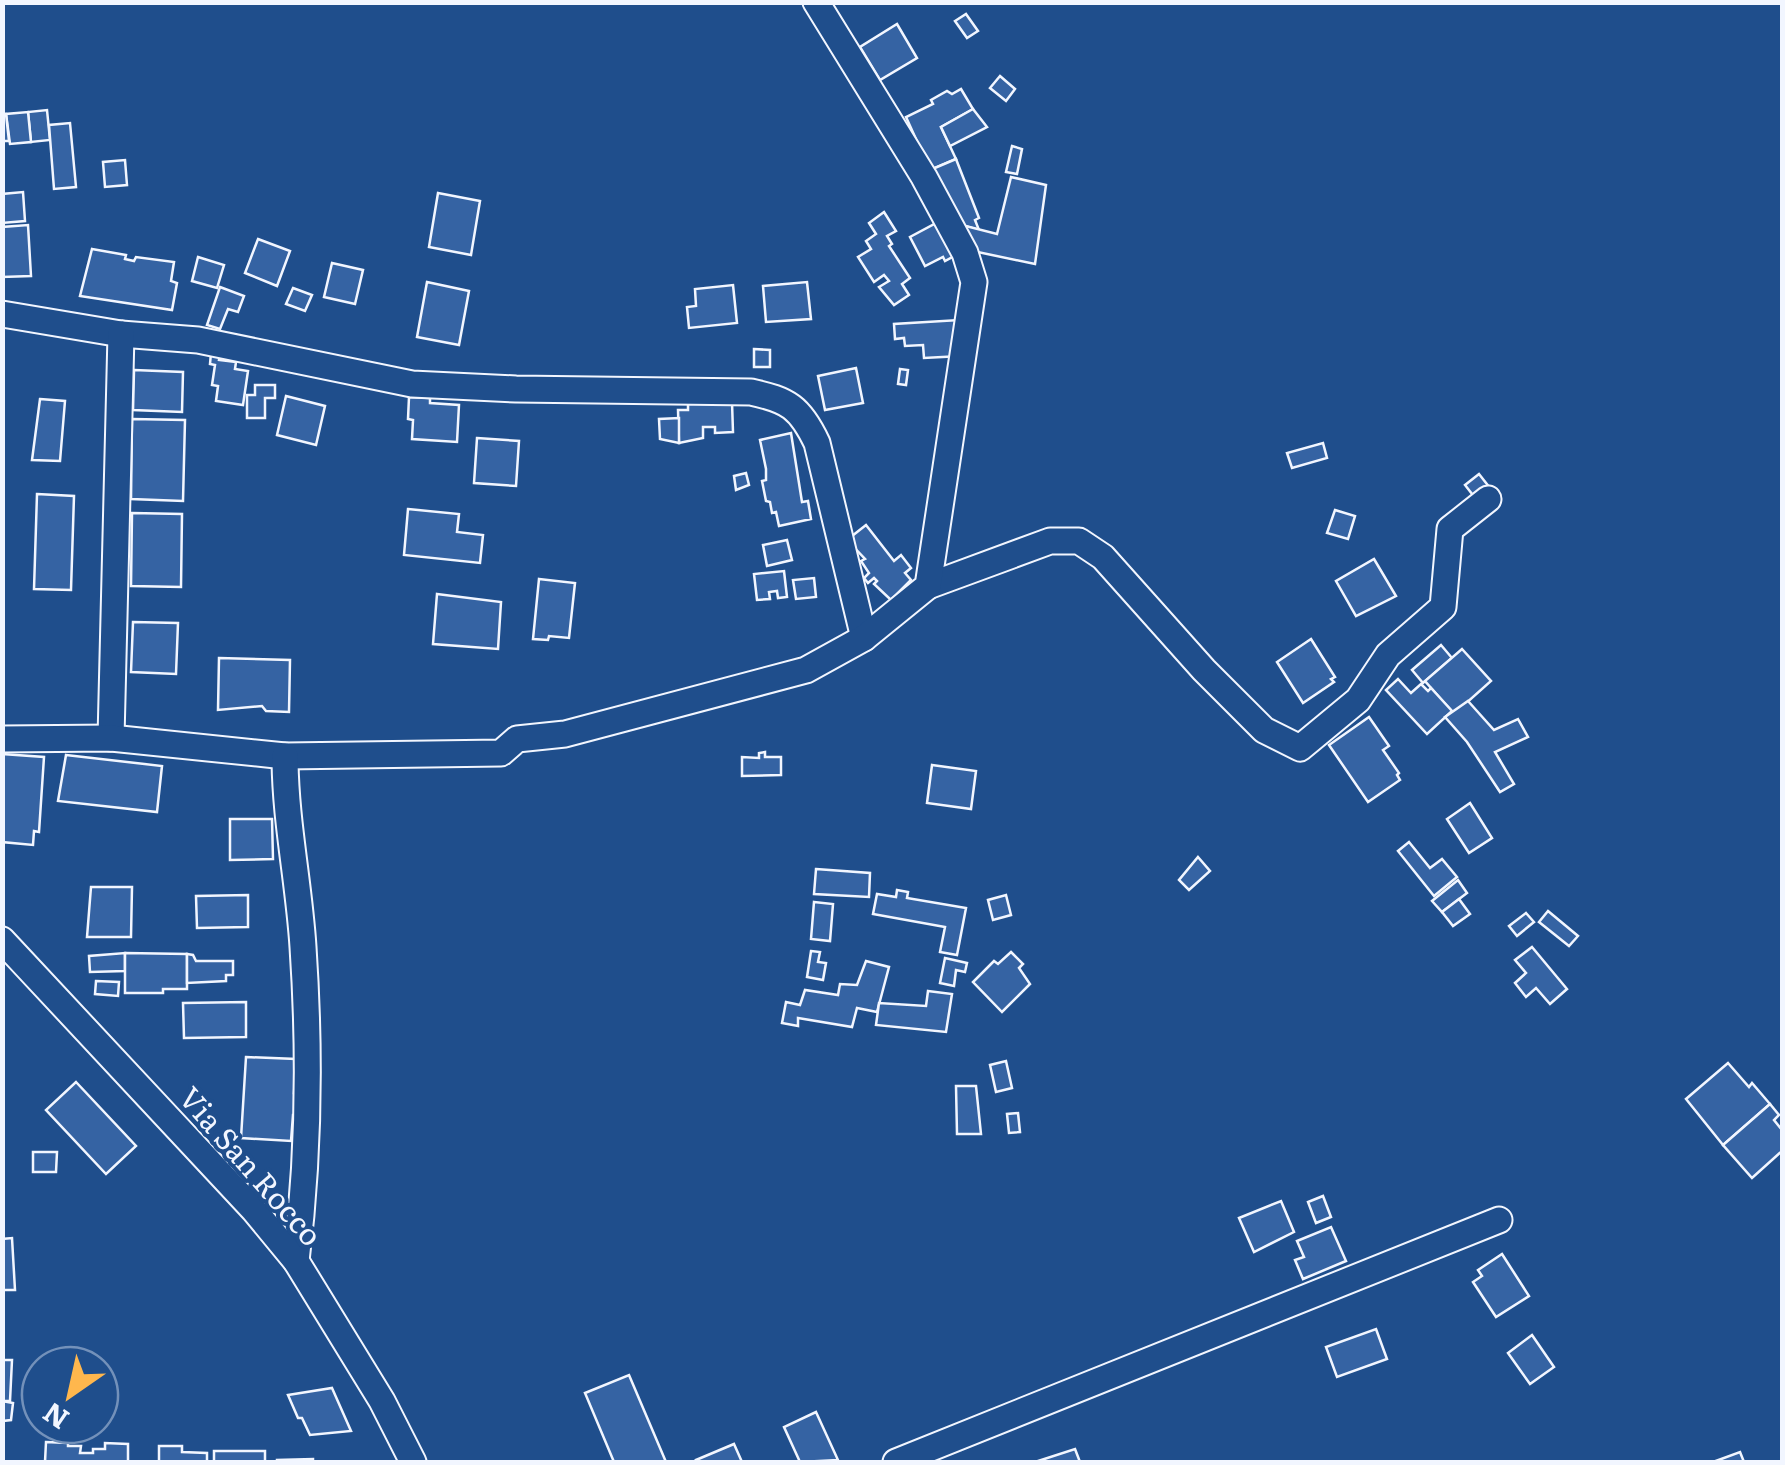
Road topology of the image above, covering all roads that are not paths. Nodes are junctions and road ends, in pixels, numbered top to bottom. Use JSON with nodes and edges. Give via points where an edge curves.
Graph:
{"nodes":[{"id":1,"x":816,"y":2,"type":"edge"},
{"id":2,"x":2,"y":314,"type":"edge"},
{"id":3,"x":120,"y":334,"type":"junction"},
{"id":4,"x":1488,"y":499,"type":"dead end"},
{"id":5,"x":928,"y":586,"type":"junction"},
{"id":6,"x":864,"y":638,"type":"junction"},
{"id":7,"x":111,"y":738,"type":"junction"},
{"id":8,"x":2,"y":739,"type":"edge"},
{"id":9,"x":285,"y":756,"type":"junction"},
{"id":10,"x":2,"y":940,"type":"edge"},
{"id":11,"x":1499,"y":1220,"type":"dead end"},
{"id":12,"x":296,"y":1261,"type":"junction"},
{"id":13,"x":413,"y":1462,"type":"edge"},
{"id":14,"x":896,"y":1462,"type":"edge"}],
"edges":[{"from":1,"to":5,"type":"street","via":[[924,177],[974,282]]},
{"from":2,"to":3,"type":"street"},
{"from":3,"to":6,"type":"street","via":[[198,340],[412,384],[751,392],[783,399],[806,419],[817,443]]},
{"from":3,"to":7,"type":"street"},
{"from":4,"to":5,"type":"street","via":[[1450,530],[1442,607],[1388,655],[1358,700],[1300,748],[1264,730],[1103,557],[1079,541],[1050,541]]},
{"from":5,"to":6,"type":"street"},
{"from":6,"to":9,"type":"street","via":[[806,670],[564,734],[518,738],[501,753]]},
{"from":7,"to":8,"type":"street"},
{"from":7,"to":9,"type":"street"},
{"from":9,"to":12,"type":"street","via":[[308,1047]]},
{"from":10,"to":12,"type":"street","name":"Via San Rocco"},
{"from":11,"to":14,"type":"street"},
{"from":12,"to":13,"type":"street","name":"Via San Rocco"}]}
